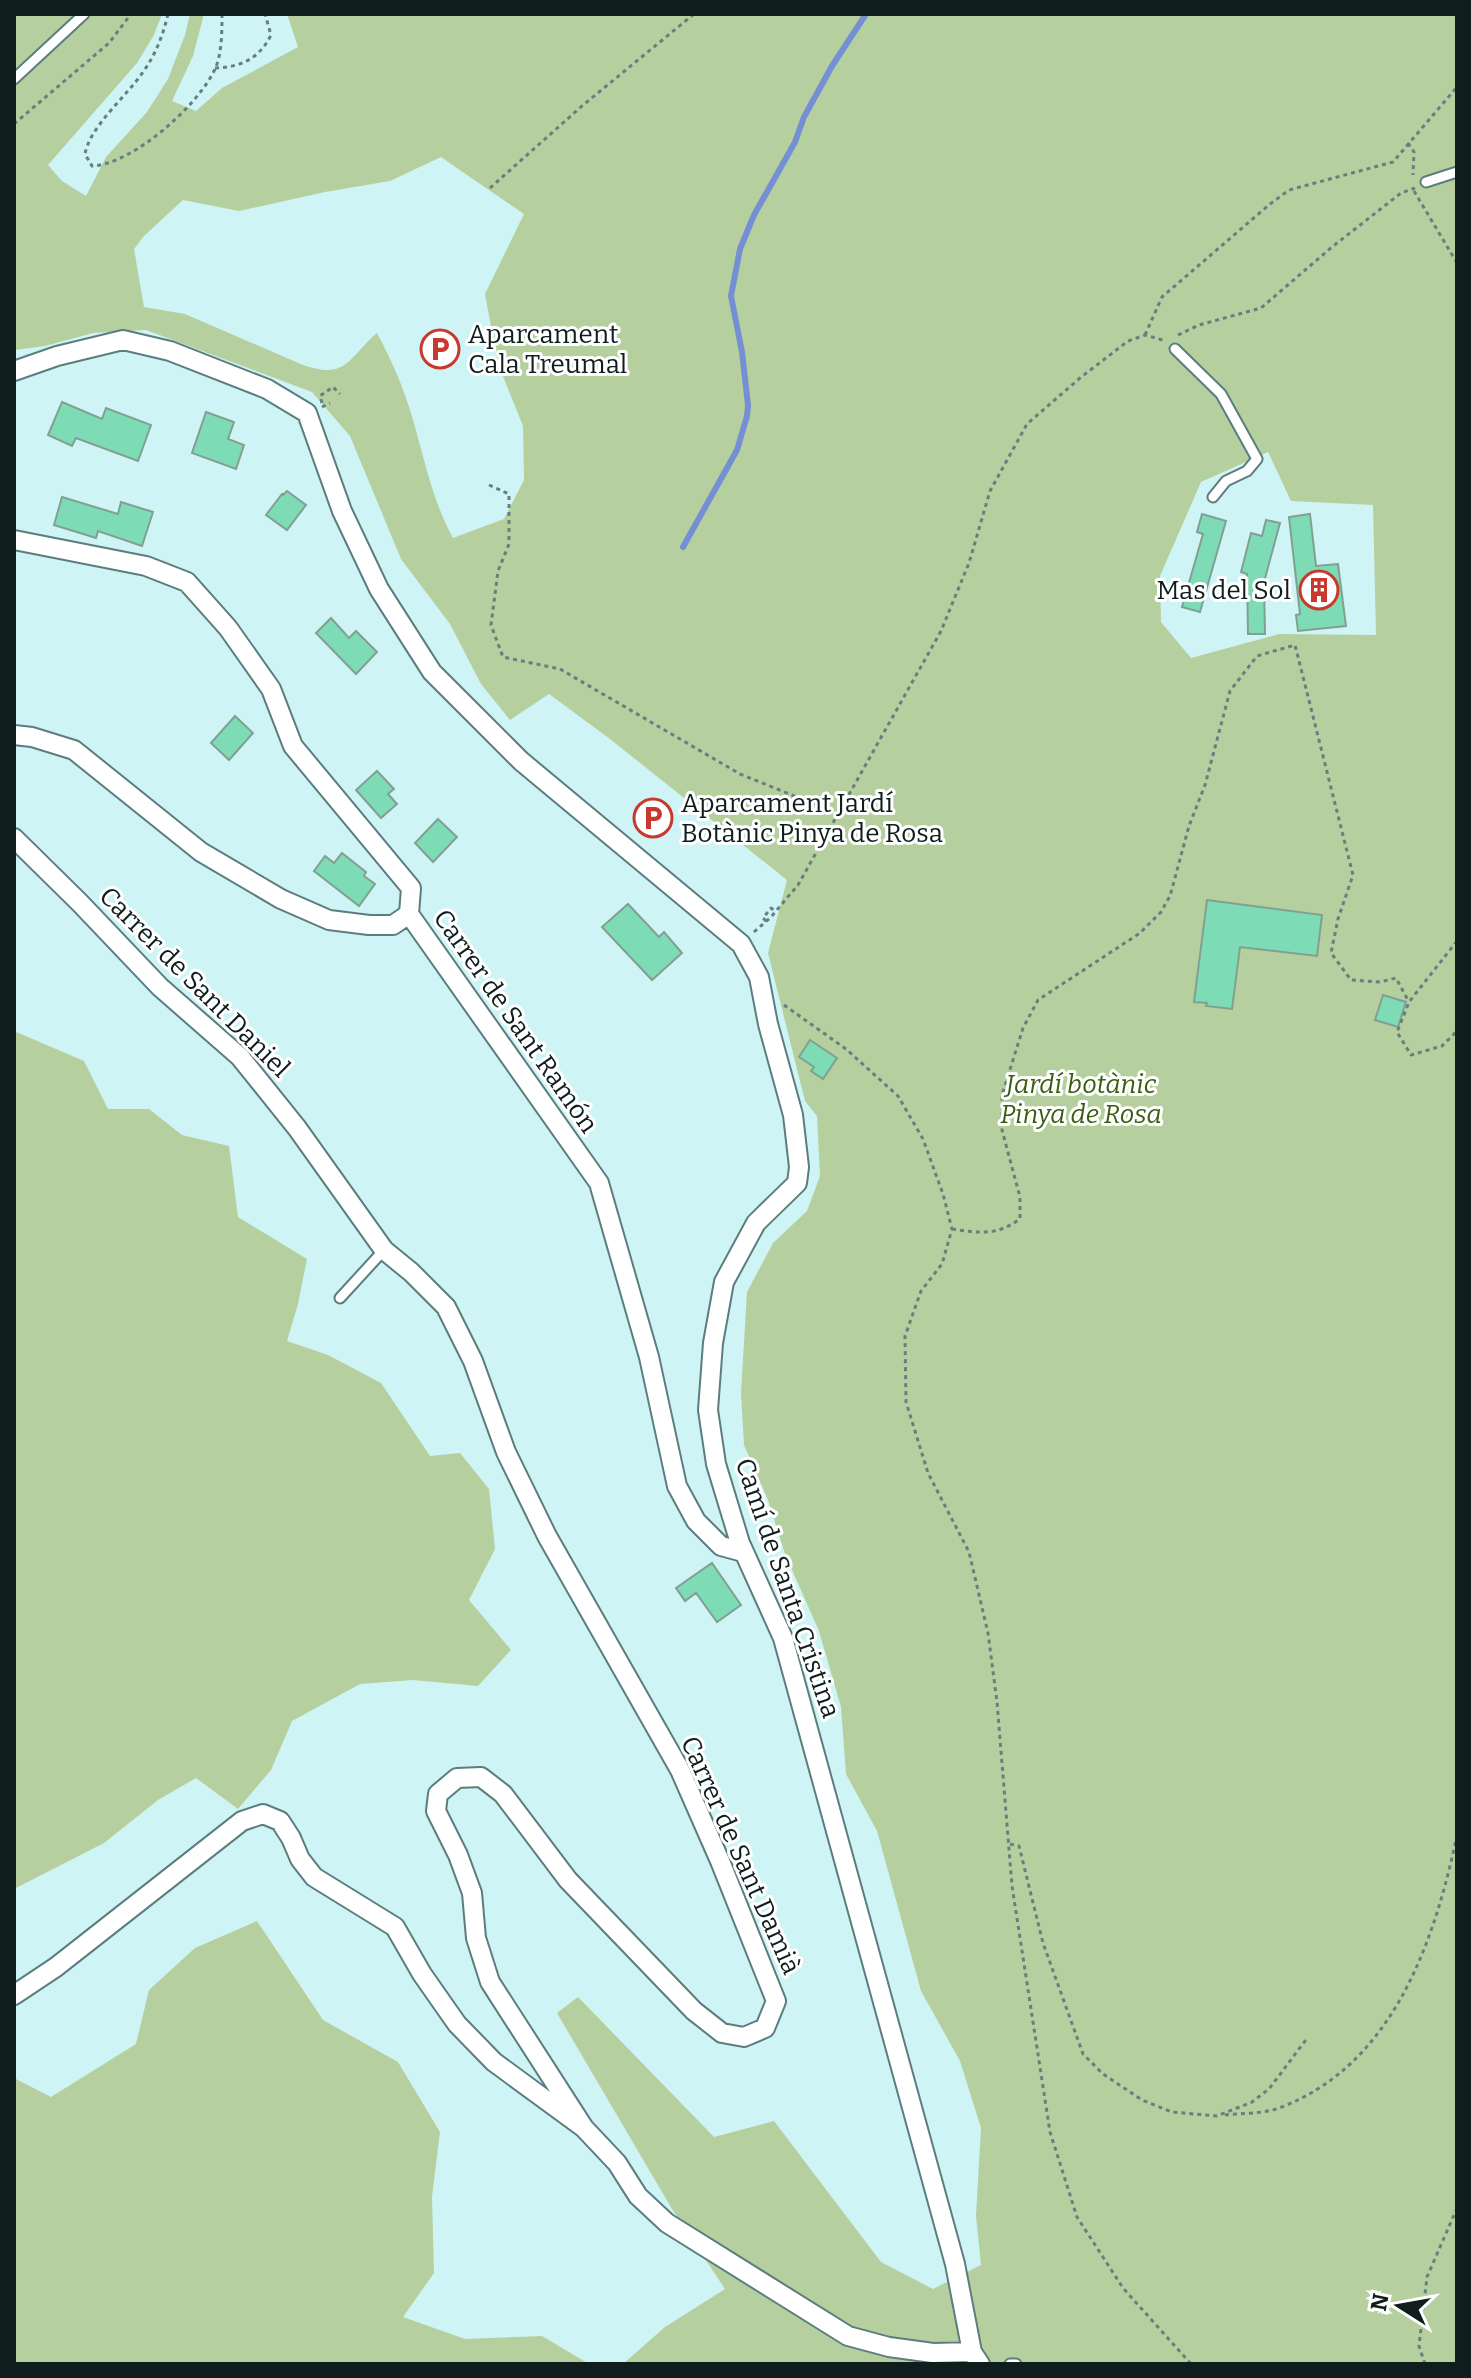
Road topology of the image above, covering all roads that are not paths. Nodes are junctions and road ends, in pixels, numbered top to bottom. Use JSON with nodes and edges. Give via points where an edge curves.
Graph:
{"nodes":[{"id":1,"x":84,"y":14,"type":"edge"},
{"id":2,"x":14,"y":79,"type":"edge"},
{"id":3,"x":1457,"y":172,"type":"edge"},
{"id":4,"x":1426,"y":182,"type":"road end"},
{"id":5,"x":1175,"y":349,"type":"road end"},
{"id":6,"x":14,"y":371,"type":"edge"},
{"id":7,"x":1213,"y":497,"type":"dead end"},
{"id":8,"x":14,"y":540,"type":"edge"},
{"id":9,"x":14,"y":735,"type":"edge"},
{"id":10,"x":14,"y":838,"type":"edge"},
{"id":11,"x":409,"y":914,"type":"junction"},
{"id":12,"x":384,"y":1250,"type":"junction"},
{"id":13,"x":340,"y":1298,"type":"dead end"},
{"id":14,"x":743,"y":1552,"type":"junction"},
{"id":15,"x":14,"y":1995,"type":"edge"},
{"id":16,"x":584,"y":2128,"type":"junction"},
{"id":17,"x":976,"y":2358,"type":"edge"}],
"edges":[{"from":1,"to":2,"type":"lane"},
{"from":3,"to":4,"type":"lane"},
{"from":5,"to":7,"type":"lane","via":[[1221,394],[1257,459]]},
{"from":6,"to":14,"type":"street","name":"Camí de Santa Cristina","via":[[123,340],[170,351],[267,389],[307,413],[342,511],[379,589],[432,672],[521,761],[741,944],[759,977],[793,1115],[799,1167],[797,1183],[756,1223],[724,1282],[713,1343],[710,1424],[716,1464]]},
{"from":8,"to":11,"type":"street","name":"Carrer de Sant Ramón","via":[[146,566],[187,582],[271,689],[293,746],[411,888]]},
{"from":9,"to":11,"type":"street","via":[[74,750],[201,852],[281,899],[329,920],[369,925],[393,925]]},
{"from":10,"to":12,"type":"street","name":"Carrer de Sant Daniel","via":[[160,987],[240,1057]]},
{"from":11,"to":14,"type":"street","name":"Carrer de Sant Ramón","via":[[599,1183],[649,1357],[677,1486],[696,1521],[721,1546]]},
{"from":12,"to":13,"type":"lane"},
{"from":12,"to":16,"type":"street","name":"Carrer de Sant Damià","via":[[446,1307],[547,1536],[680,1770],[776,2001],[765,2028],[744,2037],[722,2033],[694,2011],[568,1880],[503,1794],[481,1777],[457,1778],[438,1794],[436,1811],[472,1893],[476,1938],[490,1982]]},
{"from":14,"to":17,"type":"street","name":"Camí de Santa Cristina","via":[[783,1638],[819,1761]]},
{"from":15,"to":16,"type":"street","via":[[242,1821],[263,1814],[280,1821],[314,1877],[395,1927],[457,2024],[494,2062]]},
{"from":16,"to":17,"type":"street","via":[[617,2163],[638,2196],[667,2223],[848,2336]]}]}
